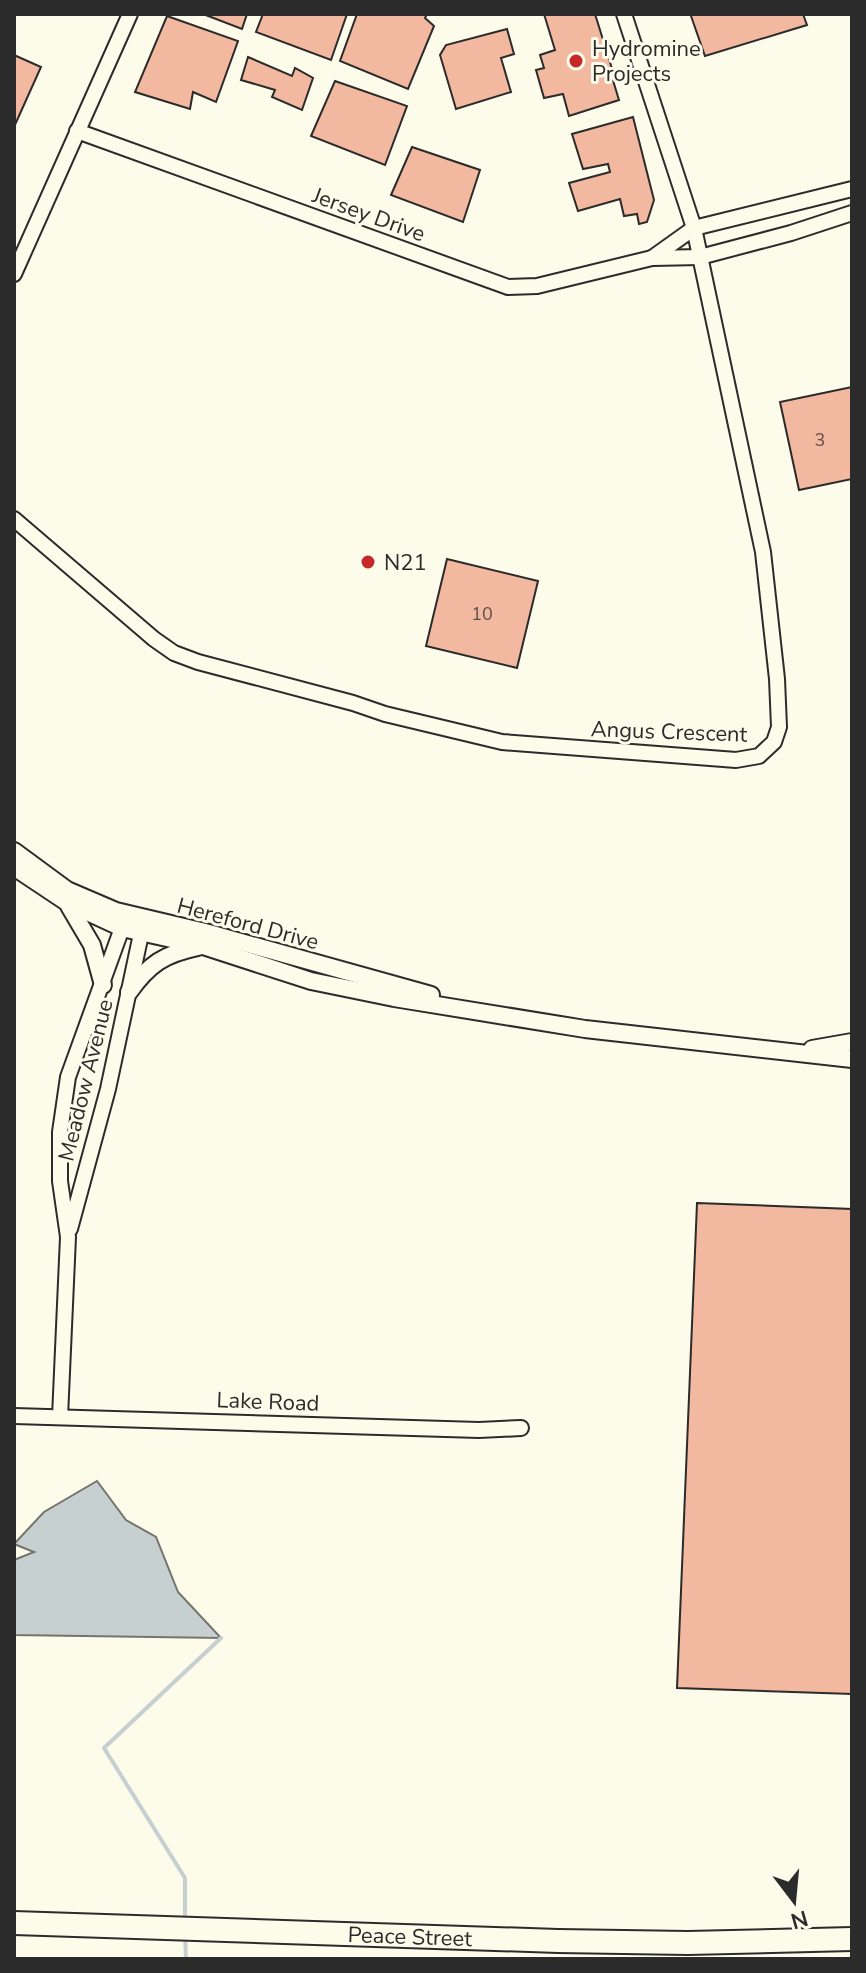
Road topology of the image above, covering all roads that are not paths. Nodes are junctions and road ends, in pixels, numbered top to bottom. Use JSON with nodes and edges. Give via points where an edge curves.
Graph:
{"nodes":[{"id":1,"x":130,"y":14,"type":"edge"},
{"id":2,"x":624,"y":14,"type":"edge"},
{"id":3,"x":77,"y":131,"type":"junction"},
{"id":4,"x":852,"y":189,"type":"edge"},
{"id":5,"x":852,"y":213,"type":"edge"},
{"id":6,"x":694,"y":228,"type":"junction"},
{"id":7,"x":700,"y":257,"type":"junction"},
{"id":8,"x":652,"y":258,"type":"junction"},
{"id":9,"x":14,"y":274,"type":"edge"},
{"id":10,"x":14,"y":519,"type":"edge"},
{"id":11,"x":14,"y":851,"type":"edge"},
{"id":12,"x":14,"y":867,"type":"edge"},
{"id":13,"x":68,"y":903,"type":"junction"},
{"id":14,"x":116,"y":911,"type":"junction"},
{"id":15,"x":154,"y":920,"type":"junction"},
{"id":16,"x":132,"y":929,"type":"junction"},
{"id":17,"x":203,"y":946,"type":"junction"},
{"id":18,"x":103,"y":985,"type":"junction"},
{"id":19,"x":129,"y":992,"type":"junction"},
{"id":20,"x":483,"y":1011,"type":"junction"},
{"id":21,"x":852,"y":1042,"type":"edge"},
{"id":22,"x":795,"y":1052,"type":"junction"},
{"id":23,"x":852,"y":1059,"type":"edge"},
{"id":24,"x":68,"y":1237,"type":"junction"},
{"id":25,"x":14,"y":1416,"type":"edge"},
{"id":26,"x":60,"y":1417,"type":"junction"},
{"id":27,"x":521,"y":1428,"type":"dead end"},
{"id":28,"x":14,"y":1923,"type":"edge"},
{"id":29,"x":852,"y":1939,"type":"edge"}],
"edges":[{"from":1,"to":3,"type":"street"},
{"from":2,"to":6,"type":"street","name":"Angus Crescent"},
{"from":3,"to":8,"type":"street","name":"Jersey Drive","via":[[508,287],[537,286]]},
{"from":3,"to":9,"type":"street"},
{"from":4,"to":6,"type":"street","name":"Jersey Drive"},
{"from":5,"to":7,"type":"street","name":"Jersey Drive"},
{"from":6,"to":7,"type":"street","name":"Angus Crescent"},
{"from":6,"to":8,"type":"street","name":"Jersey Drive"},
{"from":7,"to":8,"type":"street","name":"Jersey Drive"},
{"from":7,"to":10,"type":"street","name":"Angus Crescent","via":[[744,454],[770,605],[780,715],[774,742],[759,756],[736,760],[502,742],[198,662],[154,639]]},
{"from":11,"to":14,"type":"street","name":"Hereford Drive","via":[[67,890]]},
{"from":12,"to":13,"type":"street","name":"Hereford Drive"},
{"from":13,"to":16,"type":"street","name":"Hereford Drive"},
{"from":13,"to":18,"type":"street","via":[[92,945]]},
{"from":14,"to":15,"type":"street","name":"Hereford Drive"},
{"from":14,"to":16,"type":"street"},
{"from":15,"to":16,"type":"street"},
{"from":15,"to":20,"type":"street","name":"Hereford Drive"},
{"from":16,"to":17,"type":"street","name":"Hereford Drive"},
{"from":16,"to":18,"type":"street","name":"Meadow Avenue"},
{"from":16,"to":19,"type":"street","name":"Meadow Avenue"},
{"from":17,"to":19,"type":"street","via":[[155,962]]},
{"from":17,"to":20,"type":"street","name":"Hereford Drive","via":[[311,981]]},
{"from":18,"to":24,"type":"street","name":"Meadow Avenue","via":[[68,1077],[60,1132]]},
{"from":19,"to":24,"type":"street","name":"Meadow Avenue"},
{"from":20,"to":22,"type":"street","name":"Hereford Drive","via":[[641,1037]]},
{"from":21,"to":22,"type":"street","name":"Hereford Drive"},
{"from":22,"to":23,"type":"street","name":"Hereford Drive"},
{"from":24,"to":26,"type":"street","name":"Meadow Avenue"},
{"from":25,"to":26,"type":"street","name":"Lake Road"},
{"from":26,"to":27,"type":"street","name":"Lake Road"},
{"from":28,"to":29,"type":"main road","name":"Peace Street","via":[[558,1941]]}]}
